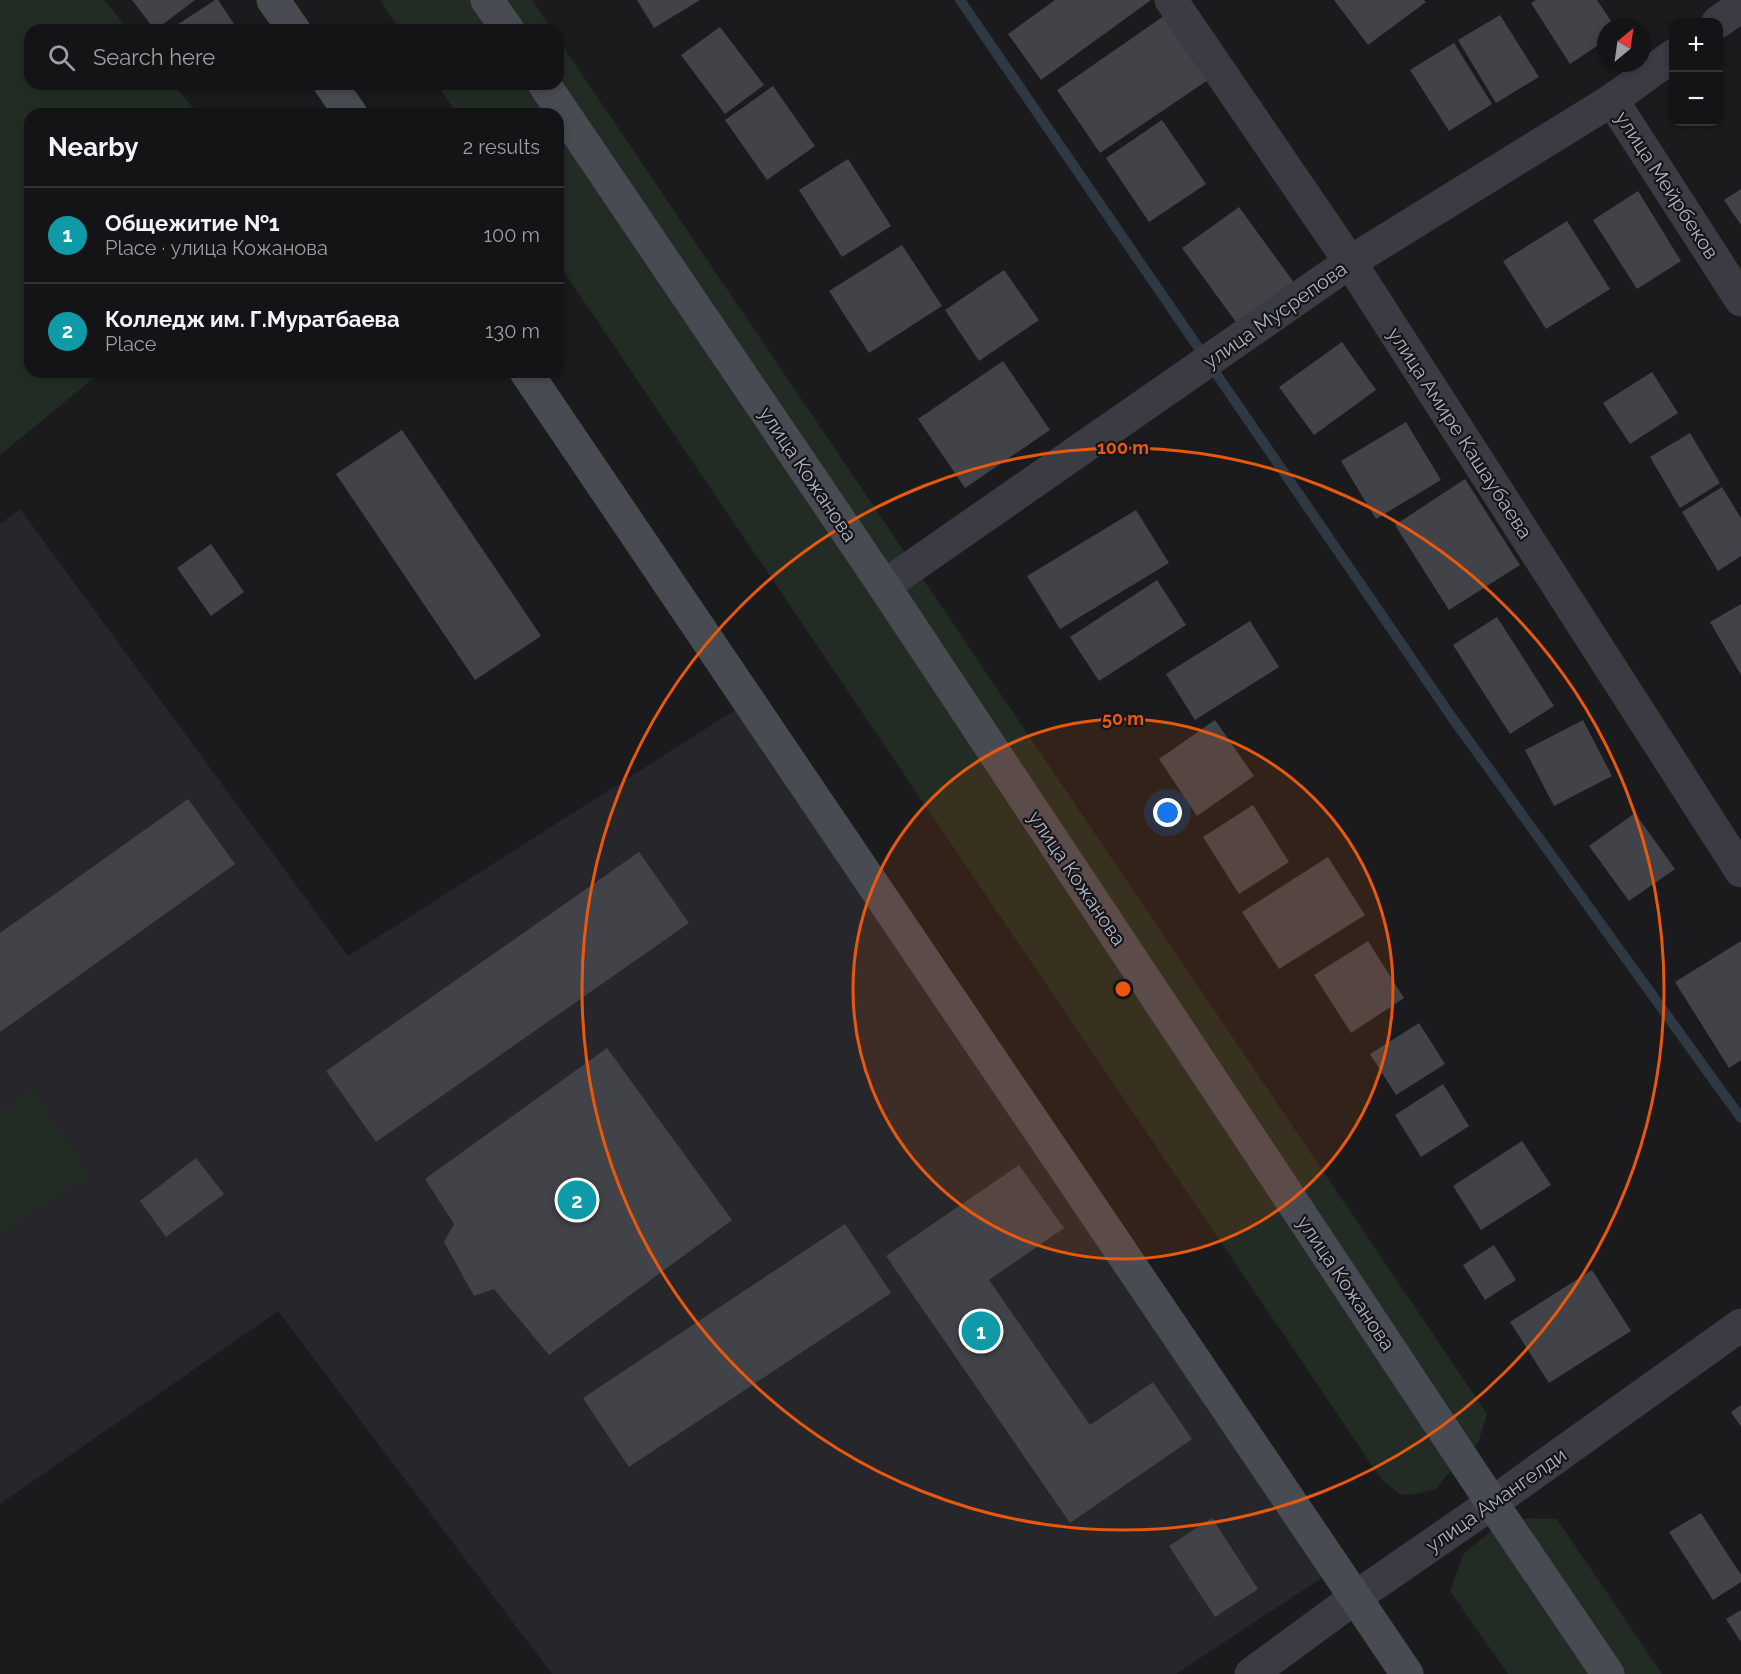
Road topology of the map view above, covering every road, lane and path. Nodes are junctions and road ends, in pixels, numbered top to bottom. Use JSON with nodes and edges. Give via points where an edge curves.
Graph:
{"nodes":[{"id":1,"x":273,"y":0,"type":"edge"},
{"id":2,"x":487,"y":0,"type":"edge"},
{"id":3,"x":1171,"y":0,"type":"edge"},
{"id":4,"x":1741,"y":6,"type":"edge"},
{"id":5,"x":1723,"y":19,"type":"edge"},
{"id":6,"x":290,"y":24,"type":"edge"},
{"id":7,"x":504,"y":24,"type":"edge"},
{"id":8,"x":1669,"y":59,"type":"edge"},
{"id":9,"x":334,"y":90,"type":"edge"},
{"id":10,"x":548,"y":90,"type":"edge"},
{"id":11,"x":1612,"y":100,"type":"junction"},
{"id":12,"x":347,"y":108,"type":"edge"},
{"id":13,"x":560,"y":108,"type":"edge"},
{"id":14,"x":564,"y":114,"type":"edge"},
{"id":15,"x":1350,"y":262,"type":"junction"},
{"id":16,"x":1741,"y":300,"type":"edge"},
{"id":17,"x":530,"y":378,"type":"edge"},
{"id":18,"x":884,"y":586,"type":"junction"},
{"id":19,"x":1741,"y":871,"type":"edge"},
{"id":20,"x":1741,"y":1325,"type":"edge"},
{"id":21,"x":1492,"y":1503,"type":"junction"},
{"id":22,"x":1356,"y":1597,"type":"junction"},
{"id":23,"x":1251,"y":1674,"type":"edge"},
{"id":24,"x":1407,"y":1674,"type":"edge"},
{"id":25,"x":1608,"y":1674,"type":"edge"}],
"edges":[{"from":1,"to":6,"type":"street"},
{"from":2,"to":7,"type":"street"},
{"from":3,"to":15,"type":"street","name":"улица Амире Кашаубаева"},
{"from":4,"to":5,"type":"street"},
{"from":8,"to":11,"type":"street","name":"улица Мусрепова"},
{"from":9,"to":12,"type":"street"},
{"from":10,"to":13,"type":"street","name":"улица Кожанова"},
{"from":11,"to":15,"type":"street","name":"улица Мусрепова"},
{"from":11,"to":16,"type":"street","name":"улица Мейрбеков"},
{"from":14,"to":18,"type":"street","name":"улица Кожанова"},
{"from":15,"to":18,"type":"street","name":"улица Мусрепова"},
{"from":15,"to":19,"type":"street","name":"улица Амире Кашаубаева"},
{"from":17,"to":22,"type":"street"},
{"from":18,"to":21,"type":"street","name":"улица Кожанова"},
{"from":20,"to":21,"type":"street","name":"улица Амангелди"},
{"from":21,"to":22,"type":"street","name":"улица Амангелди"},
{"from":21,"to":25,"type":"street","name":"улица Кожанова"},
{"from":22,"to":23,"type":"street","name":"улица Амангелди"},
{"from":22,"to":24,"type":"street"}]}
